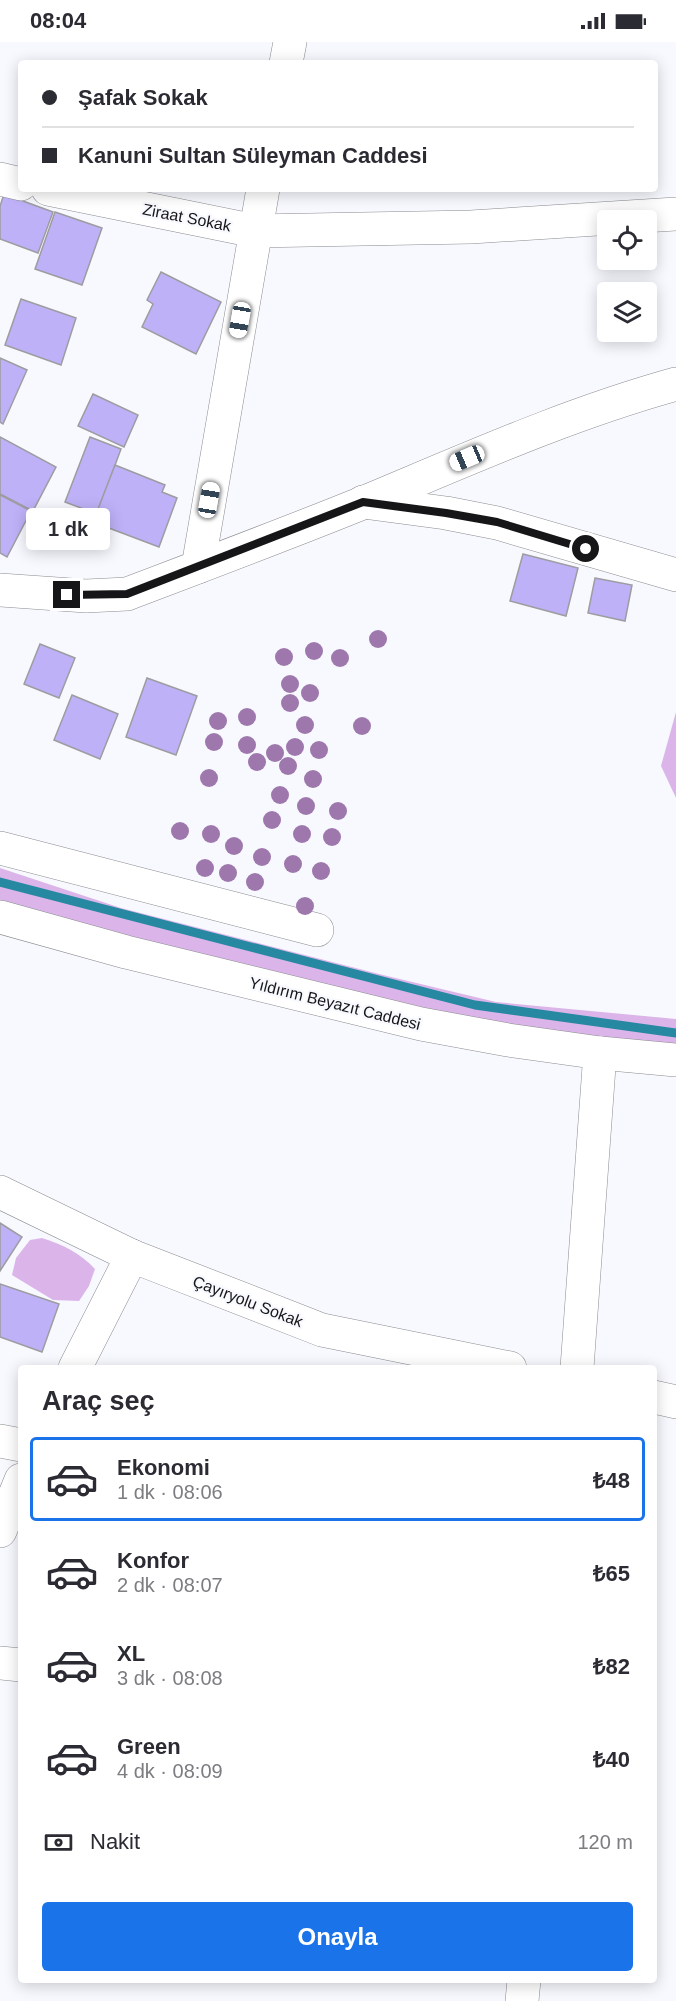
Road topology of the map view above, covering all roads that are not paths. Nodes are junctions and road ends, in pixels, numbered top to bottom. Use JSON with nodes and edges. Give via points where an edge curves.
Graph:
{"nodes":[{"id":1,"x":290,"y":42,"type":"edge"},
{"id":2,"x":287,"y":60,"type":"edge"},
{"id":3,"x":0,"y":179,"type":"edge"},
{"id":4,"x":18,"y":183,"type":"edge"},
{"id":5,"x":63,"y":192,"type":"edge"},
{"id":6,"x":262,"y":192,"type":"edge"},
{"id":7,"x":676,"y":214,"type":"edge"},
{"id":8,"x":255,"y":231,"type":"junction"},
{"id":9,"x":676,"y":384,"type":"edge"},
{"id":10,"x":363,"y":502,"type":"junction"},
{"id":11,"x":198,"y":567,"type":"junction"},
{"id":12,"x":676,"y":575,"type":"edge"},
{"id":13,"x":0,"y":590,"type":"edge"},
{"id":14,"x":0,"y":848,"type":"edge"},
{"id":15,"x":0,"y":917,"type":"edge"},
{"id":16,"x":317,"y":930,"type":"dead end"},
{"id":17,"x":600,"y":1053,"type":"junction"},
{"id":18,"x":676,"y":1060,"type":"edge"},
{"id":19,"x":0,"y":1192,"type":"edge"},
{"id":20,"x":132,"y":1256,"type":"junction"},
{"id":21,"x":77,"y":1365,"type":"edge"},
{"id":22,"x":495,"y":1365,"type":"edge"},
{"id":23,"x":577,"y":1365,"type":"edge"},
{"id":24,"x":657,"y":1398,"type":"edge"},
{"id":25,"x":676,"y":1402,"type":"edge"},
{"id":26,"x":0,"y":1441,"type":"edge"},
{"id":27,"x":18,"y":1445,"type":"edge"},
{"id":28,"x":18,"y":1487,"type":"edge"},
{"id":29,"x":0,"y":1531,"type":"edge"},
{"id":30,"x":0,"y":1663,"type":"edge"},
{"id":31,"x":18,"y":1665,"type":"edge"},
{"id":32,"x":524,"y":1983,"type":"edge"},
{"id":33,"x":522,"y":2001,"type":"edge"}],
"edges":[{"from":1,"to":2,"type":"street"},
{"from":3,"to":4,"type":"street"},
{"from":5,"to":8,"type":"street","name":"Ziraat Sokak"},
{"from":6,"to":8,"type":"street"},
{"from":7,"to":8,"type":"street","name":"Ziraat Sokak","via":[[471,227]]},
{"from":8,"to":11,"type":"street"},
{"from":9,"to":10,"type":"street","via":[[508,441]]},
{"from":10,"to":11,"type":"street"},
{"from":10,"to":12,"type":"street","via":[[497,522]]},
{"from":11,"to":13,"type":"street","via":[[127,594],[86,596]]},
{"from":14,"to":16,"type":"street"},
{"from":15,"to":17,"type":"street","name":"Yıldırım Beyazıt Caddesi","via":[[422,1024]]},
{"from":17,"to":18,"type":"street","name":"Yıldırım Beyazıt Caddesi"},
{"from":17,"to":23,"type":"street"},
{"from":19,"to":20,"type":"street","name":"Çayıryolu Sokak"},
{"from":20,"to":21,"type":"street"},
{"from":20,"to":22,"type":"street","name":"Çayıryolu Sokak","via":[[322,1330]]},
{"from":24,"to":25,"type":"street"},
{"from":26,"to":27,"type":"street"},
{"from":28,"to":29,"type":"street"},
{"from":30,"to":31,"type":"street"},
{"from":32,"to":33,"type":"street"}]}
